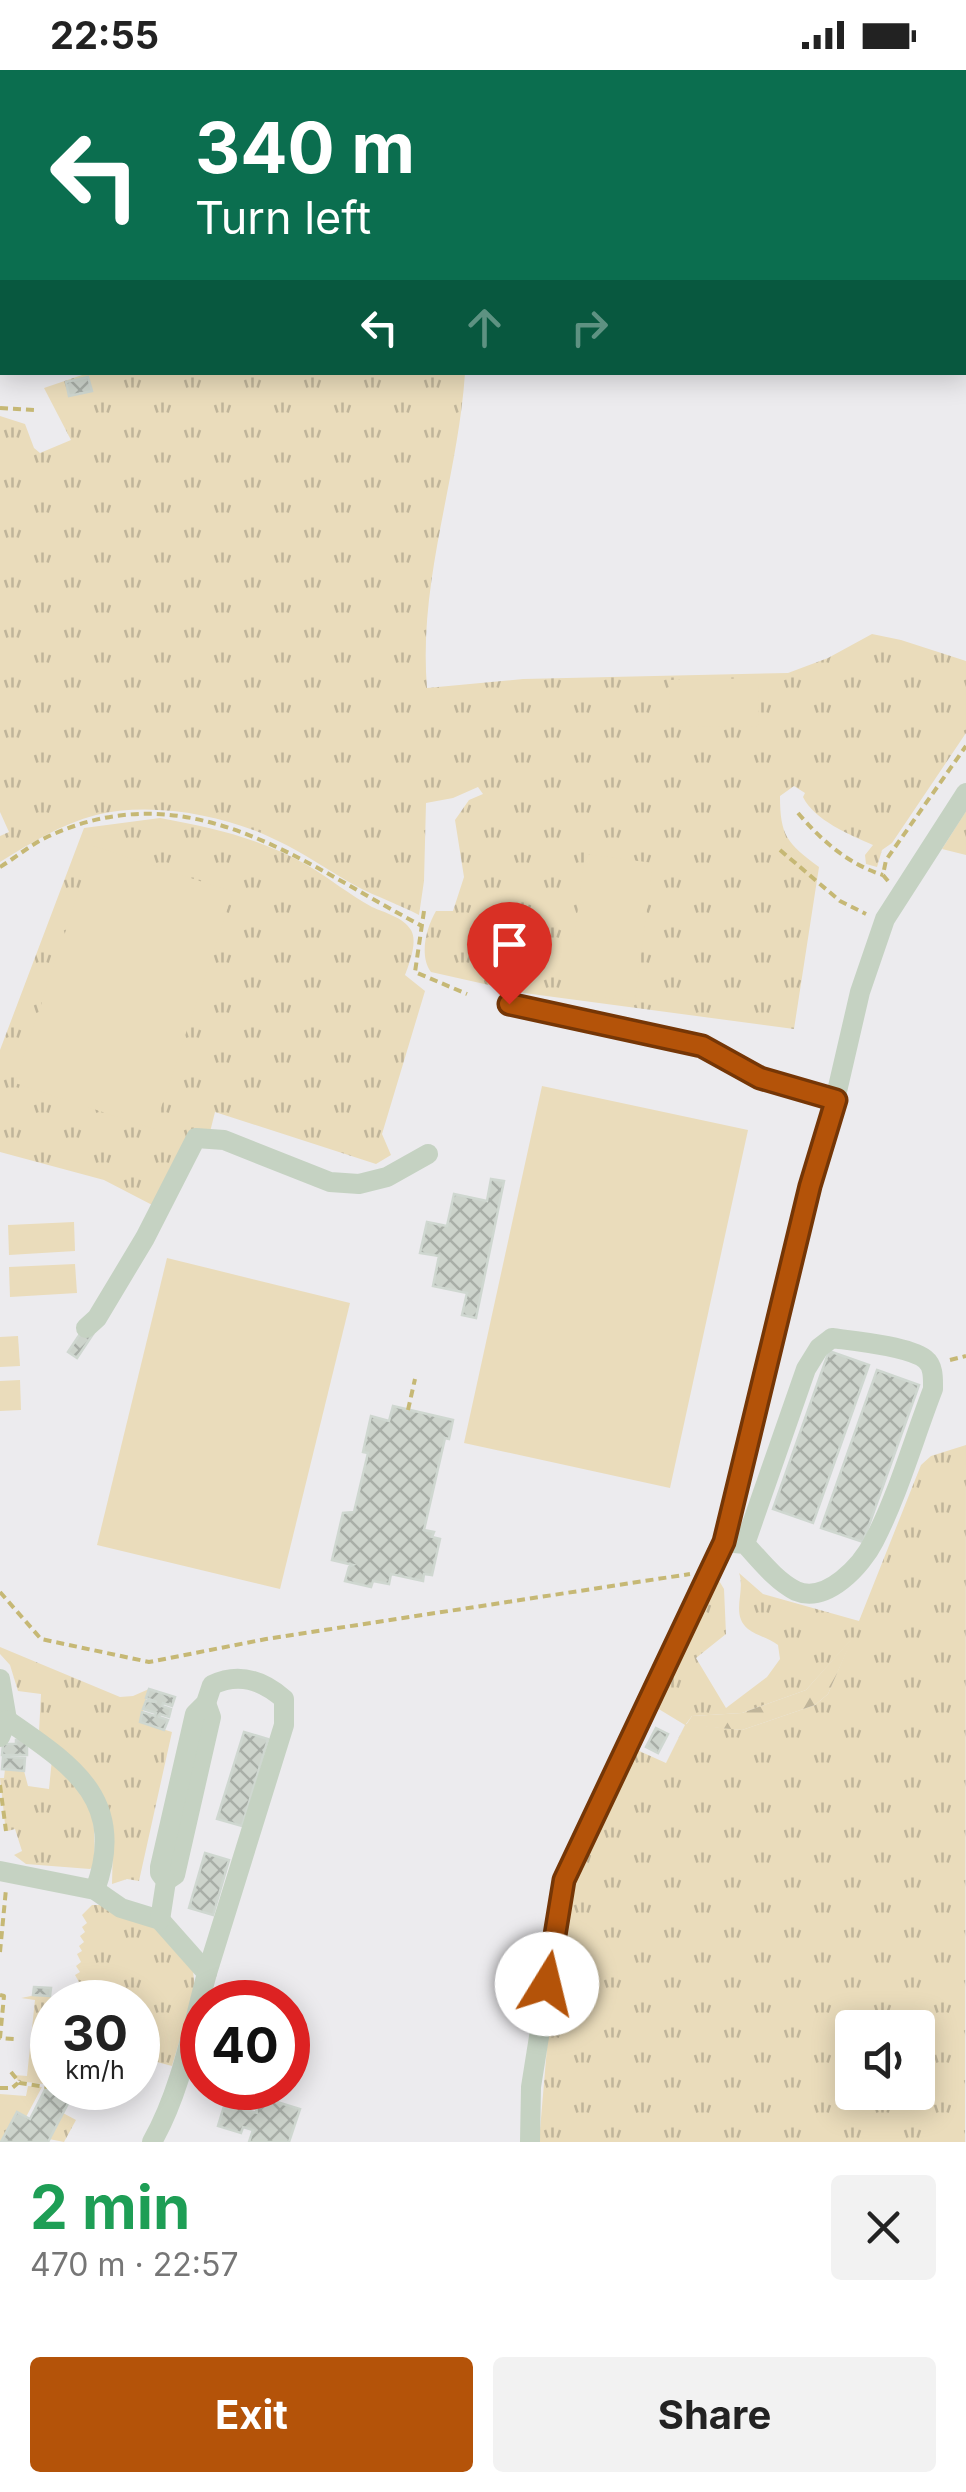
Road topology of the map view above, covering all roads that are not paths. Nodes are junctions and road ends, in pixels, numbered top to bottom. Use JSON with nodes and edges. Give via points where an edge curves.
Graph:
{"nodes":[{"id":1,"x":966,"y":793,"type":"edge"},
{"id":2,"x":509,"y":1004,"type":"dead end"},
{"id":3,"x":836,"y":1100,"type":"junction"},
{"id":4,"x":428,"y":1154,"type":"dead end"},
{"id":5,"x":86,"y":1328,"type":"dead end"},
{"id":6,"x":734,"y":1543,"type":"junction"},
{"id":7,"x":0,"y":1679,"type":"edge"},
{"id":8,"x":3,"y":1728,"type":"edge"},
{"id":9,"x":1,"y":1875,"type":"edge"},
{"id":10,"x":95,"y":1890,"type":"junction"},
{"id":11,"x":160,"y":1920,"type":"junction"},
{"id":12,"x":207,"y":1973,"type":"junction"},
{"id":13,"x":152,"y":2142,"type":"edge"},
{"id":14,"x":530,"y":2142,"type":"edge"}],
"edges":[{"from":1,"to":3,"type":"street","via":[[885,920],[860,992]]},
{"from":2,"to":3,"type":"street","via":[[702,1046],[760,1078]]},
{"from":3,"to":6,"type":"street","via":[[810,1186]]},
{"from":4,"to":5,"type":"street","via":[[359,1184],[330,1182],[224,1140],[196,1138],[145,1238]]},
{"from":6,"to":6,"type":"street","via":[[819,1348],[832,1338],[925,1359],[934,1389],[873,1543],[840,1583],[800,1593]]},
{"from":6,"to":14,"type":"street","via":[[710,1570],[564,1880],[531,2087]]},
{"from":7,"to":8,"type":"street"},
{"from":8,"to":10,"type":"street","via":[[75,1770],[97,1799],[106,1839]]},
{"from":9,"to":10,"type":"street"},
{"from":10,"to":11,"type":"street","via":[[121,1908]]},
{"from":11,"to":12,"type":"street"},
{"from":11,"to":12,"type":"street","via":[[212,1717],[206,1703],[212,1685],[252,1678],[284,1699],[284,1724]]},
{"from":12,"to":13,"type":"street"}]}
